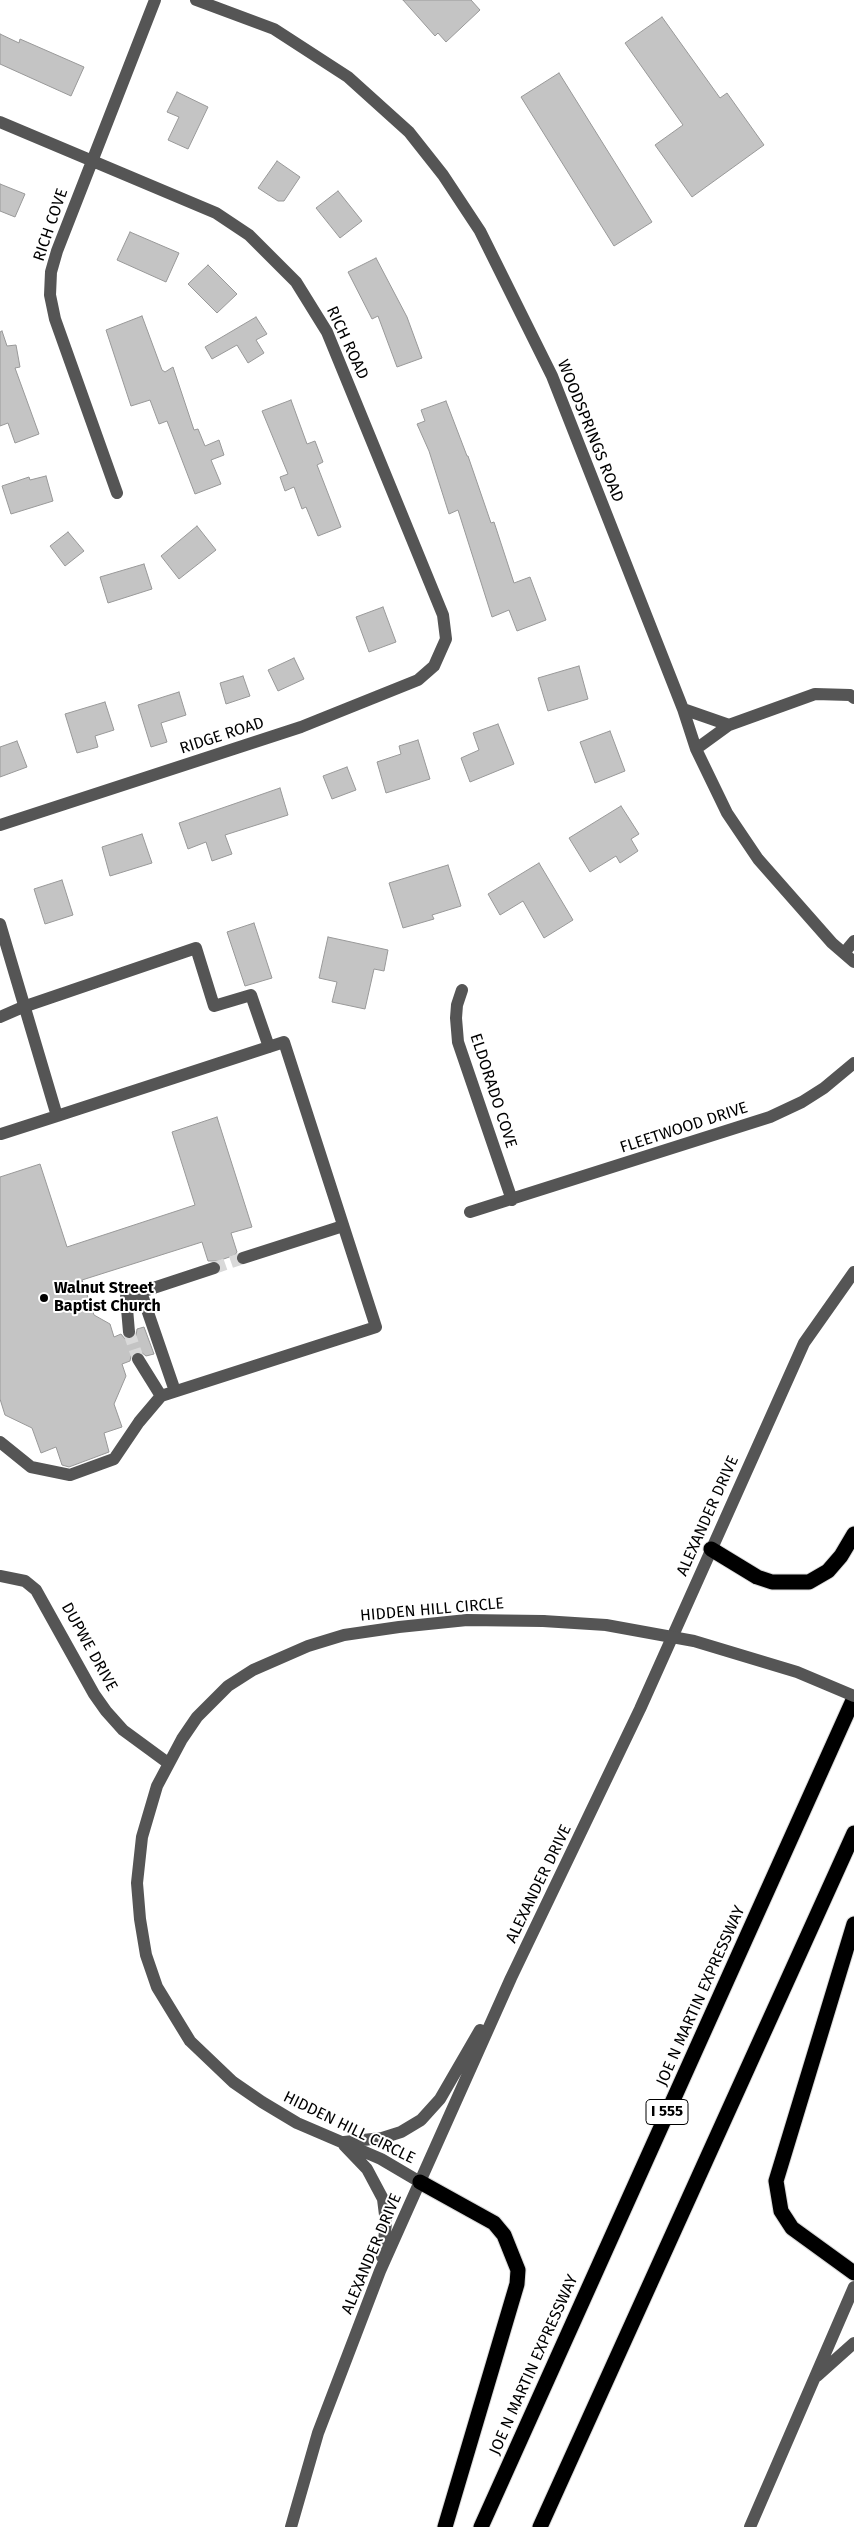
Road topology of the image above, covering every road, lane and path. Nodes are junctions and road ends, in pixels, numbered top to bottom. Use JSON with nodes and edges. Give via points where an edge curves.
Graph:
{"nodes":[{"id":1,"x":155,"y":0,"type":"edge"},
{"id":2,"x":205,"y":1,"type":"edge"},
{"id":3,"x":0,"y":122,"type":"edge"},
{"id":4,"x":92,"y":159,"type":"junction"},
{"id":5,"x":117,"y":492,"type":"dead end"},
{"id":6,"x":440,"y":654,"type":"joint"},
{"id":7,"x":854,"y":698,"type":"edge"},
{"id":8,"x":683,"y":709,"type":"junction"},
{"id":9,"x":729,"y":724,"type":"junction"},
{"id":10,"x":696,"y":749,"type":"junction"},
{"id":11,"x":0,"y":825,"type":"edge"},
{"id":12,"x":0,"y":924,"type":"edge"},
{"id":13,"x":854,"y":941,"type":"edge"},
{"id":14,"x":844,"y":953,"type":"junction"},
{"id":15,"x":854,"y":962,"type":"edge"},
{"id":16,"x":462,"y":990,"type":"dead end"},
{"id":17,"x":23,"y":1007,"type":"junction"},
{"id":18,"x":0,"y":1017,"type":"edge"},
{"id":19,"x":268,"y":1047,"type":"junction"},
{"id":20,"x":854,"y":1063,"type":"edge"},
{"id":21,"x":57,"y":1116,"type":"junction"},
{"id":22,"x":1,"y":1134,"type":"dead end"},
{"id":23,"x":512,"y":1200,"type":"junction"},
{"id":24,"x":470,"y":1212,"type":"dead end"},
{"id":25,"x":343,"y":1226,"type":"junction"},
{"id":26,"x":243,"y":1258,"type":"tunnel mouth"},
{"id":27,"x":214,"y":1268,"type":"tunnel mouth"},
{"id":28,"x":854,"y":1272,"type":"edge"},
{"id":29,"x":141,"y":1292,"type":"junction"},
{"id":30,"x":129,"y":1332,"type":"tunnel mouth"},
{"id":31,"x":138,"y":1359,"type":"tunnel mouth"},
{"id":32,"x":175,"y":1391,"type":"junction"},
{"id":33,"x":161,"y":1396,"type":"junction"},
{"id":34,"x":0,"y":1445,"type":"edge"},
{"id":35,"x":854,"y":1534,"type":"edge"},
{"id":36,"x":711,"y":1549,"type":"junction"},
{"id":37,"x":0,"y":1576,"type":"edge"},
{"id":38,"x":854,"y":1697,"type":"edge"},
{"id":39,"x":168,"y":1763,"type":"junction"},
{"id":40,"x":854,"y":1833,"type":"edge"},
{"id":41,"x":854,"y":1924,"type":"edge"},
{"id":42,"x":511,"y":1978,"type":"junction"},
{"id":43,"x":341,"y":2142,"type":"junction"},
{"id":44,"x":420,"y":2182,"type":"junction"},
{"id":45,"x":380,"y":2271,"type":"junction"},
{"id":46,"x":854,"y":2273,"type":"edge"},
{"id":47,"x":854,"y":2287,"type":"edge"},
{"id":48,"x":854,"y":2343,"type":"edge"},
{"id":49,"x":813,"y":2380,"type":"junction"},
{"id":50,"x":291,"y":2527,"type":"edge"},
{"id":51,"x":445,"y":2527,"type":"edge"},
{"id":52,"x":481,"y":2527,"type":"edge"},
{"id":53,"x":540,"y":2527,"type":"edge"},
{"id":54,"x":750,"y":2527,"type":"edge"}],
"edges":[{"from":1,"to":4,"type":"street","name":"RICH COVE"},
{"from":2,"to":8,"type":"street","name":"WOODSPRINGS ROAD","via":[[274,29],[348,77],[409,132],[443,175],[480,231],[552,376]]},
{"from":3,"to":4,"type":"street","name":"RICH ROAD"},
{"from":4,"to":5,"type":"street","name":"RICH COVE","via":[[57,251],[51,272],[50,295],[55,319]]},
{"from":4,"to":6,"type":"street","name":"RICH ROAD","via":[[216,213],[256,241],[296,282],[327,332],[443,615],[446,640]]},
{"from":6,"to":11,"type":"street","name":"RIDGE ROAD","via":[[434,666],[418,680],[301,727]]},
{"from":7,"to":9,"type":"street","via":[[850,695],[815,694]]},
{"from":8,"to":9,"type":"street"},
{"from":8,"to":10,"type":"street","name":"WOODSPRINGS ROAD"},
{"from":9,"to":10,"type":"street"},
{"from":10,"to":14,"type":"street","name":"WOODSPRINGS ROAD","via":[[727,813],[758,859]]},
{"from":12,"to":17,"type":"street"},
{"from":13,"to":14,"type":"street"},
{"from":14,"to":15,"type":"street","name":"WOODSPRINGS ROAD"},
{"from":16,"to":23,"type":"street","name":"ELDORADO COVE","via":[[457,1005],[458,1042]]},
{"from":17,"to":18,"type":"street"},
{"from":17,"to":19,"type":"street","via":[[196,948],[214,1006],[251,995]]},
{"from":17,"to":21,"type":"street"},
{"from":19,"to":21,"type":"street"},
{"from":19,"to":25,"type":"street","via":[[284,1042]]},
{"from":20,"to":23,"type":"street","name":"FLEETWOOD DRIVE","via":[[824,1088],[770,1117]]},
{"from":21,"to":22,"type":"street"},
{"from":23,"to":24,"type":"street","name":"FLEETWOOD DRIVE"},
{"from":25,"to":26,"type":"street"},
{"from":25,"to":32,"type":"street","via":[[376,1327]]},
{"from":27,"to":29,"type":"street"},
{"from":28,"to":36,"type":"street","name":"ALEXANDER DRIVE","via":[[804,1343]]},
{"from":29,"to":30,"type":"street","via":[[126,1297]]},
{"from":29,"to":32,"type":"street"},
{"from":31,"to":33,"type":"street"},
{"from":32,"to":33,"type":"street"},
{"from":33,"to":34,"type":"street","via":[[114,1459],[70,1475],[31,1467]]},
{"from":35,"to":36,"type":"highway","via":[[828,1571],[809,1582],[772,1582],[757,1577]]},
{"from":36,"to":42,"type":"street","name":"ALEXANDER DRIVE","via":[[640,1709]]},
{"from":37,"to":39,"type":"street","name":"DUPWE DRIVE","via":[[25,1582],[36,1590],[106,1711],[123,1730]]},
{"from":38,"to":39,"type":"street","name":"HIDDEN HILL CIRCLE","bridge":true,"via":[[797,1672],[694,1641],[606,1625],[467,1620],[399,1626],[344,1635],[308,1646],[280,1657],[228,1686],[197,1717]]},
{"from":38,"to":52,"type":"highway","name":"JOE N MARTIN EXPRESSWAY","number":"I 555"},
{"from":39,"to":43,"type":"street","name":"HIDDEN HILL CIRCLE","via":[[148,1811],[137,1883],[146,1955],[157,1987],[190,2041],[233,2082],[297,2123]]},
{"from":40,"to":53,"type":"highway"},
{"from":41,"to":46,"type":"highway","via":[[776,2181],[781,2211],[792,2228]]},
{"from":42,"to":43,"type":"street","via":[[432,2110],[415,2125],[392,2135]]},
{"from":42,"to":44,"type":"street","name":"ALEXANDER DRIVE"},
{"from":43,"to":44,"type":"street","name":"HIDDEN HILL CIRCLE"},
{"from":43,"to":45,"type":"street","via":[[367,2169],[383,2199],[386,2233]]},
{"from":44,"to":45,"type":"street","name":"ALEXANDER DRIVE"},
{"from":44,"to":51,"type":"highway","via":[[494,2223],[504,2234],[518,2270],[518,2284]]},
{"from":45,"to":50,"type":"street","name":"ALEXANDER DRIVE","via":[[318,2433]]},
{"from":47,"to":49,"type":"street"},
{"from":48,"to":49,"type":"street"},
{"from":49,"to":54,"type":"street"}]}
